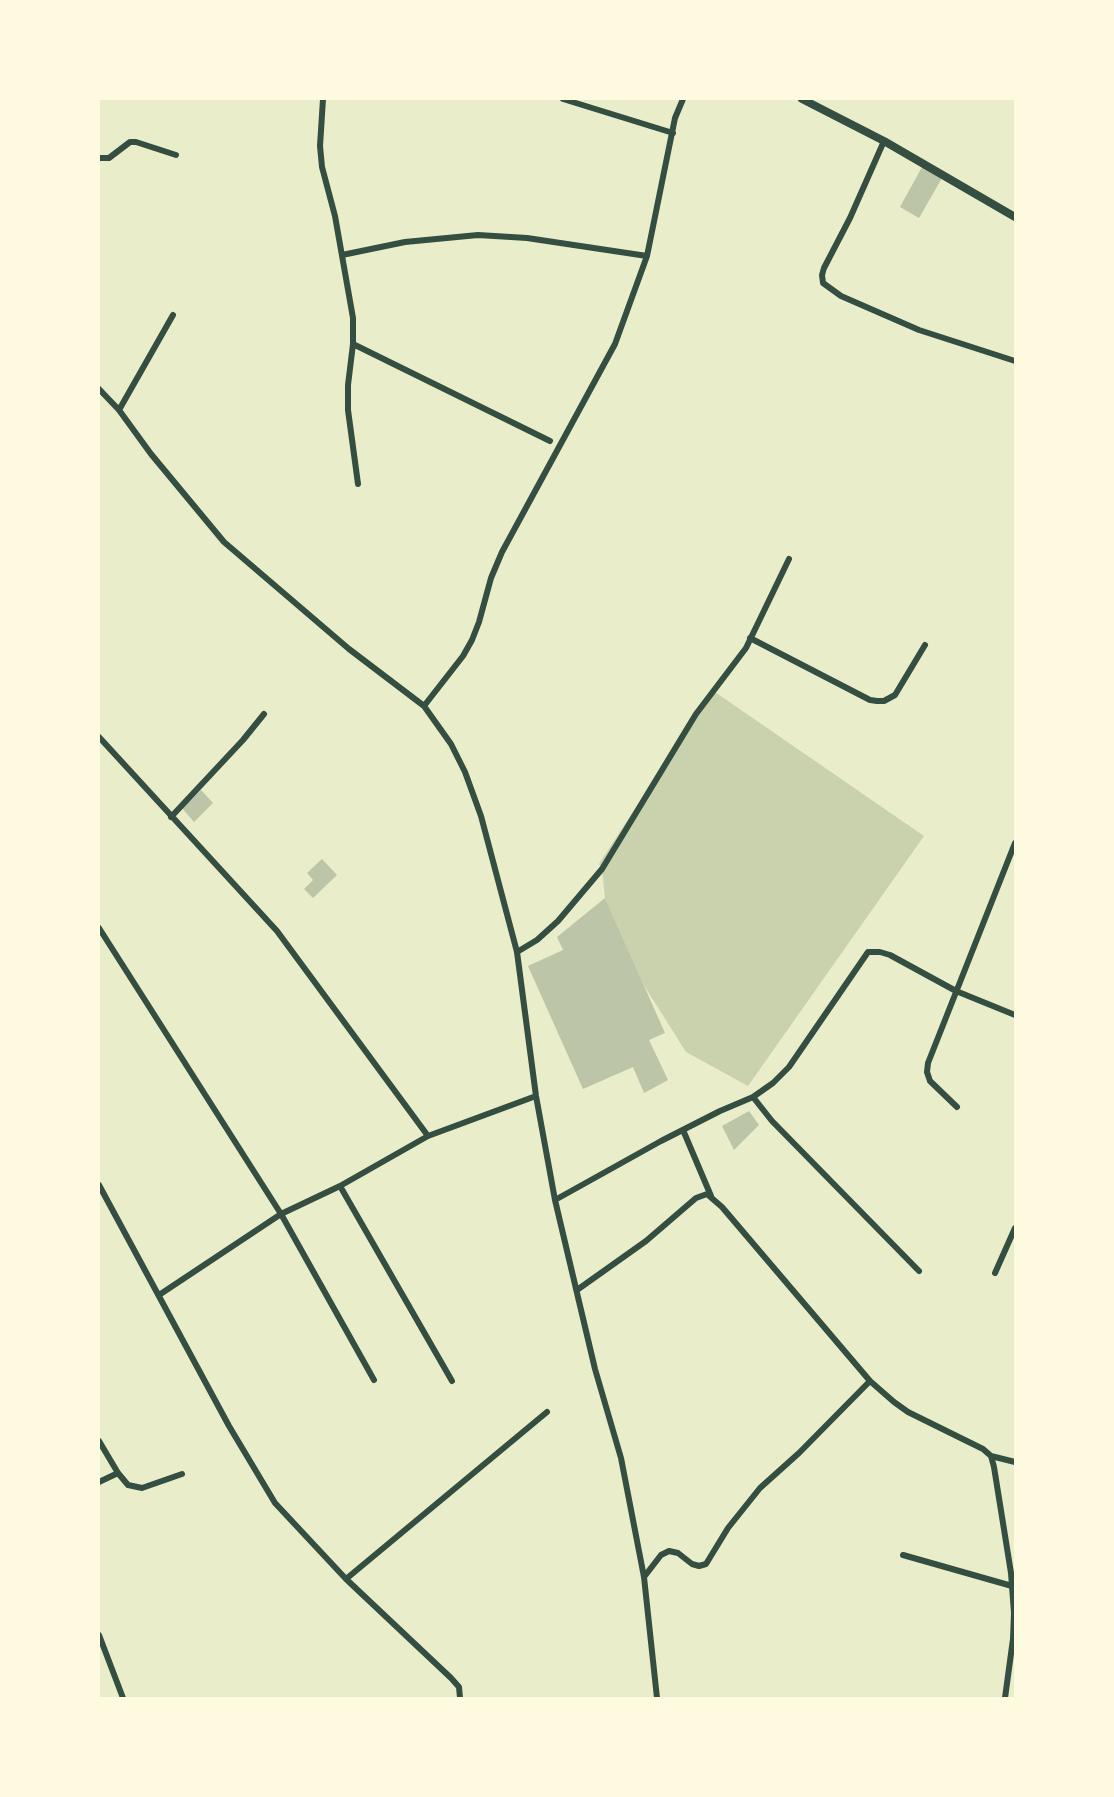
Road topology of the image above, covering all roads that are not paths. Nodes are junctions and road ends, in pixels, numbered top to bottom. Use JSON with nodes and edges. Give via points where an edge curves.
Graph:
{"nodes":[{"id":1,"x":323,"y":99,"type":"edge"},
{"id":2,"x":563,"y":99,"type":"edge"},
{"id":3,"x":683,"y":99,"type":"edge"},
{"id":4,"x":802,"y":99,"type":"edge"},
{"id":5,"x":673,"y":133,"type":"junction"},
{"id":6,"x":884,"y":141,"type":"junction"},
{"id":7,"x":176,"y":155,"type":"dead end"},
{"id":8,"x":99,"y":158,"type":"edge"},
{"id":9,"x":1015,"y":218,"type":"edge"},
{"id":10,"x":342,"y":255,"type":"junction"},
{"id":11,"x":647,"y":256,"type":"junction"},
{"id":12,"x":173,"y":315,"type":"dead end"},
{"id":13,"x":353,"y":344,"type":"junction"},
{"id":14,"x":1015,"y":361,"type":"edge"},
{"id":15,"x":99,"y":389,"type":"edge"},
{"id":16,"x":119,"y":410,"type":"junction"},
{"id":17,"x":550,"y":441,"type":"dead end"},
{"id":18,"x":358,"y":484,"type":"dead end"},
{"id":19,"x":789,"y":559,"type":"dead end"},
{"id":20,"x":750,"y":638,"type":"junction"},
{"id":21,"x":925,"y":645,"type":"dead end"},
{"id":22,"x":424,"y":706,"type":"junction"},
{"id":23,"x":264,"y":714,"type":"dead end"},
{"id":24,"x":99,"y":737,"type":"edge"},
{"id":25,"x":171,"y":817,"type":"junction"},
{"id":26,"x":1015,"y":843,"type":"edge"},
{"id":27,"x":99,"y":928,"type":"edge"},
{"id":28,"x":517,"y":952,"type":"junction"},
{"id":29,"x":956,"y":991,"type":"junction"},
{"id":30,"x":1015,"y":1015,"type":"edge"},
{"id":31,"x":536,"y":1096,"type":"junction"},
{"id":32,"x":753,"y":1097,"type":"junction"},
{"id":33,"x":957,"y":1107,"type":"dead end"},
{"id":34,"x":683,"y":1130,"type":"junction"},
{"id":35,"x":428,"y":1136,"type":"junction"},
{"id":36,"x":99,"y":1185,"type":"edge"},
{"id":37,"x":340,"y":1185,"type":"junction"},
{"id":38,"x":711,"y":1196,"type":"junction"},
{"id":39,"x":555,"y":1200,"type":"junction"},
{"id":40,"x":281,"y":1214,"type":"junction"},
{"id":41,"x":1015,"y":1228,"type":"edge"},
{"id":42,"x":919,"y":1271,"type":"dead end"},
{"id":43,"x":995,"y":1273,"type":"dead end"},
{"id":44,"x":577,"y":1290,"type":"junction"},
{"id":45,"x":159,"y":1295,"type":"junction"},
{"id":46,"x":374,"y":1380,"type":"dead end"},
{"id":47,"x":452,"y":1381,"type":"dead end"},
{"id":48,"x":870,"y":1381,"type":"junction"},
{"id":49,"x":547,"y":1412,"type":"dead end"},
{"id":50,"x":99,"y":1442,"type":"edge"},
{"id":51,"x":991,"y":1456,"type":"junction"},
{"id":52,"x":1015,"y":1462,"type":"edge"},
{"id":53,"x":118,"y":1473,"type":"junction"},
{"id":54,"x":182,"y":1474,"type":"dead end"},
{"id":55,"x":99,"y":1482,"type":"edge"},
{"id":56,"x":903,"y":1555,"type":"dead end"},
{"id":57,"x":644,"y":1577,"type":"junction"},
{"id":58,"x":345,"y":1579,"type":"junction"},
{"id":59,"x":1012,"y":1586,"type":"junction"},
{"id":60,"x":99,"y":1635,"type":"edge"},
{"id":61,"x":123,"y":1698,"type":"edge"},
{"id":62,"x":460,"y":1698,"type":"edge"},
{"id":63,"x":657,"y":1698,"type":"edge"},
{"id":64,"x":1005,"y":1698,"type":"edge"}],
"edges":[{"from":1,"to":10,"type":"street","via":[[322,167]]},
{"from":2,"to":5,"type":"street"},
{"from":3,"to":5,"type":"street"},
{"from":4,"to":6,"type":"street"},
{"from":5,"to":11,"type":"street"},
{"from":6,"to":9,"type":"street"},
{"from":6,"to":14,"type":"street","via":[[824,268],[823,282],[841,296],[919,330]]},
{"from":7,"to":8,"type":"street","via":[[130,142],[109,158]]},
{"from":10,"to":11,"type":"street","via":[[405,242],[478,235],[527,238]]},
{"from":10,"to":13,"type":"street","via":[[353,318]]},
{"from":11,"to":22,"type":"street","via":[[615,345],[502,552],[472,640]]},
{"from":12,"to":16,"type":"street"},
{"from":13,"to":17,"type":"street"},
{"from":13,"to":18,"type":"street","via":[[348,410]]},
{"from":15,"to":16,"type":"street"},
{"from":16,"to":22,"type":"street","via":[[224,542],[349,649]]},
{"from":19,"to":20,"type":"street"},
{"from":20,"to":21,"type":"street","via":[[877,701],[896,695]]},
{"from":20,"to":28,"type":"street","via":[[696,714],[602,869],[558,921]]},
{"from":22,"to":28,"type":"street","via":[[451,744],[482,816]]},
{"from":23,"to":25,"type":"street"},
{"from":24,"to":25,"type":"street"},
{"from":25,"to":35,"type":"street","via":[[277,931]]},
{"from":26,"to":29,"type":"street"},
{"from":27,"to":40,"type":"street"},
{"from":28,"to":31,"type":"street"},
{"from":29,"to":30,"type":"street"},
{"from":29,"to":32,"type":"street","via":[[890,955],[868,952],[789,1067]]},
{"from":29,"to":33,"type":"street","via":[[927,1072],[930,1081]]},
{"from":31,"to":35,"type":"street"},
{"from":31,"to":39,"type":"street"},
{"from":32,"to":34,"type":"street"},
{"from":32,"to":42,"type":"street"},
{"from":34,"to":38,"type":"street"},
{"from":34,"to":39,"type":"street"},
{"from":35,"to":37,"type":"street"},
{"from":36,"to":45,"type":"street"},
{"from":37,"to":40,"type":"street"},
{"from":37,"to":47,"type":"street"},
{"from":38,"to":44,"type":"street","via":[[703,1194],[696,1198],[646,1241]]},
{"from":38,"to":48,"type":"street"},
{"from":39,"to":44,"type":"street"},
{"from":40,"to":45,"type":"street"},
{"from":40,"to":46,"type":"street"},
{"from":41,"to":43,"type":"street"},
{"from":44,"to":57,"type":"street","via":[[621,1458]]},
{"from":45,"to":58,"type":"street","via":[[275,1503]]},
{"from":48,"to":51,"type":"street","via":[[908,1412]]},
{"from":48,"to":57,"type":"street","via":[[760,1488],[706,1563],[692,1564],[669,1551]]},
{"from":49,"to":58,"type":"street"},
{"from":50,"to":53,"type":"street"},
{"from":51,"to":52,"type":"street"},
{"from":51,"to":59,"type":"street"},
{"from":53,"to":54,"type":"street","via":[[128,1485],[142,1488]]},
{"from":53,"to":55,"type":"street"},
{"from":56,"to":59,"type":"street"},
{"from":57,"to":63,"type":"street"},
{"from":58,"to":62,"type":"street","via":[[451,1678],[459,1687]]},
{"from":59,"to":64,"type":"street","via":[[1013,1639]]},
{"from":60,"to":61,"type":"street"}]}
